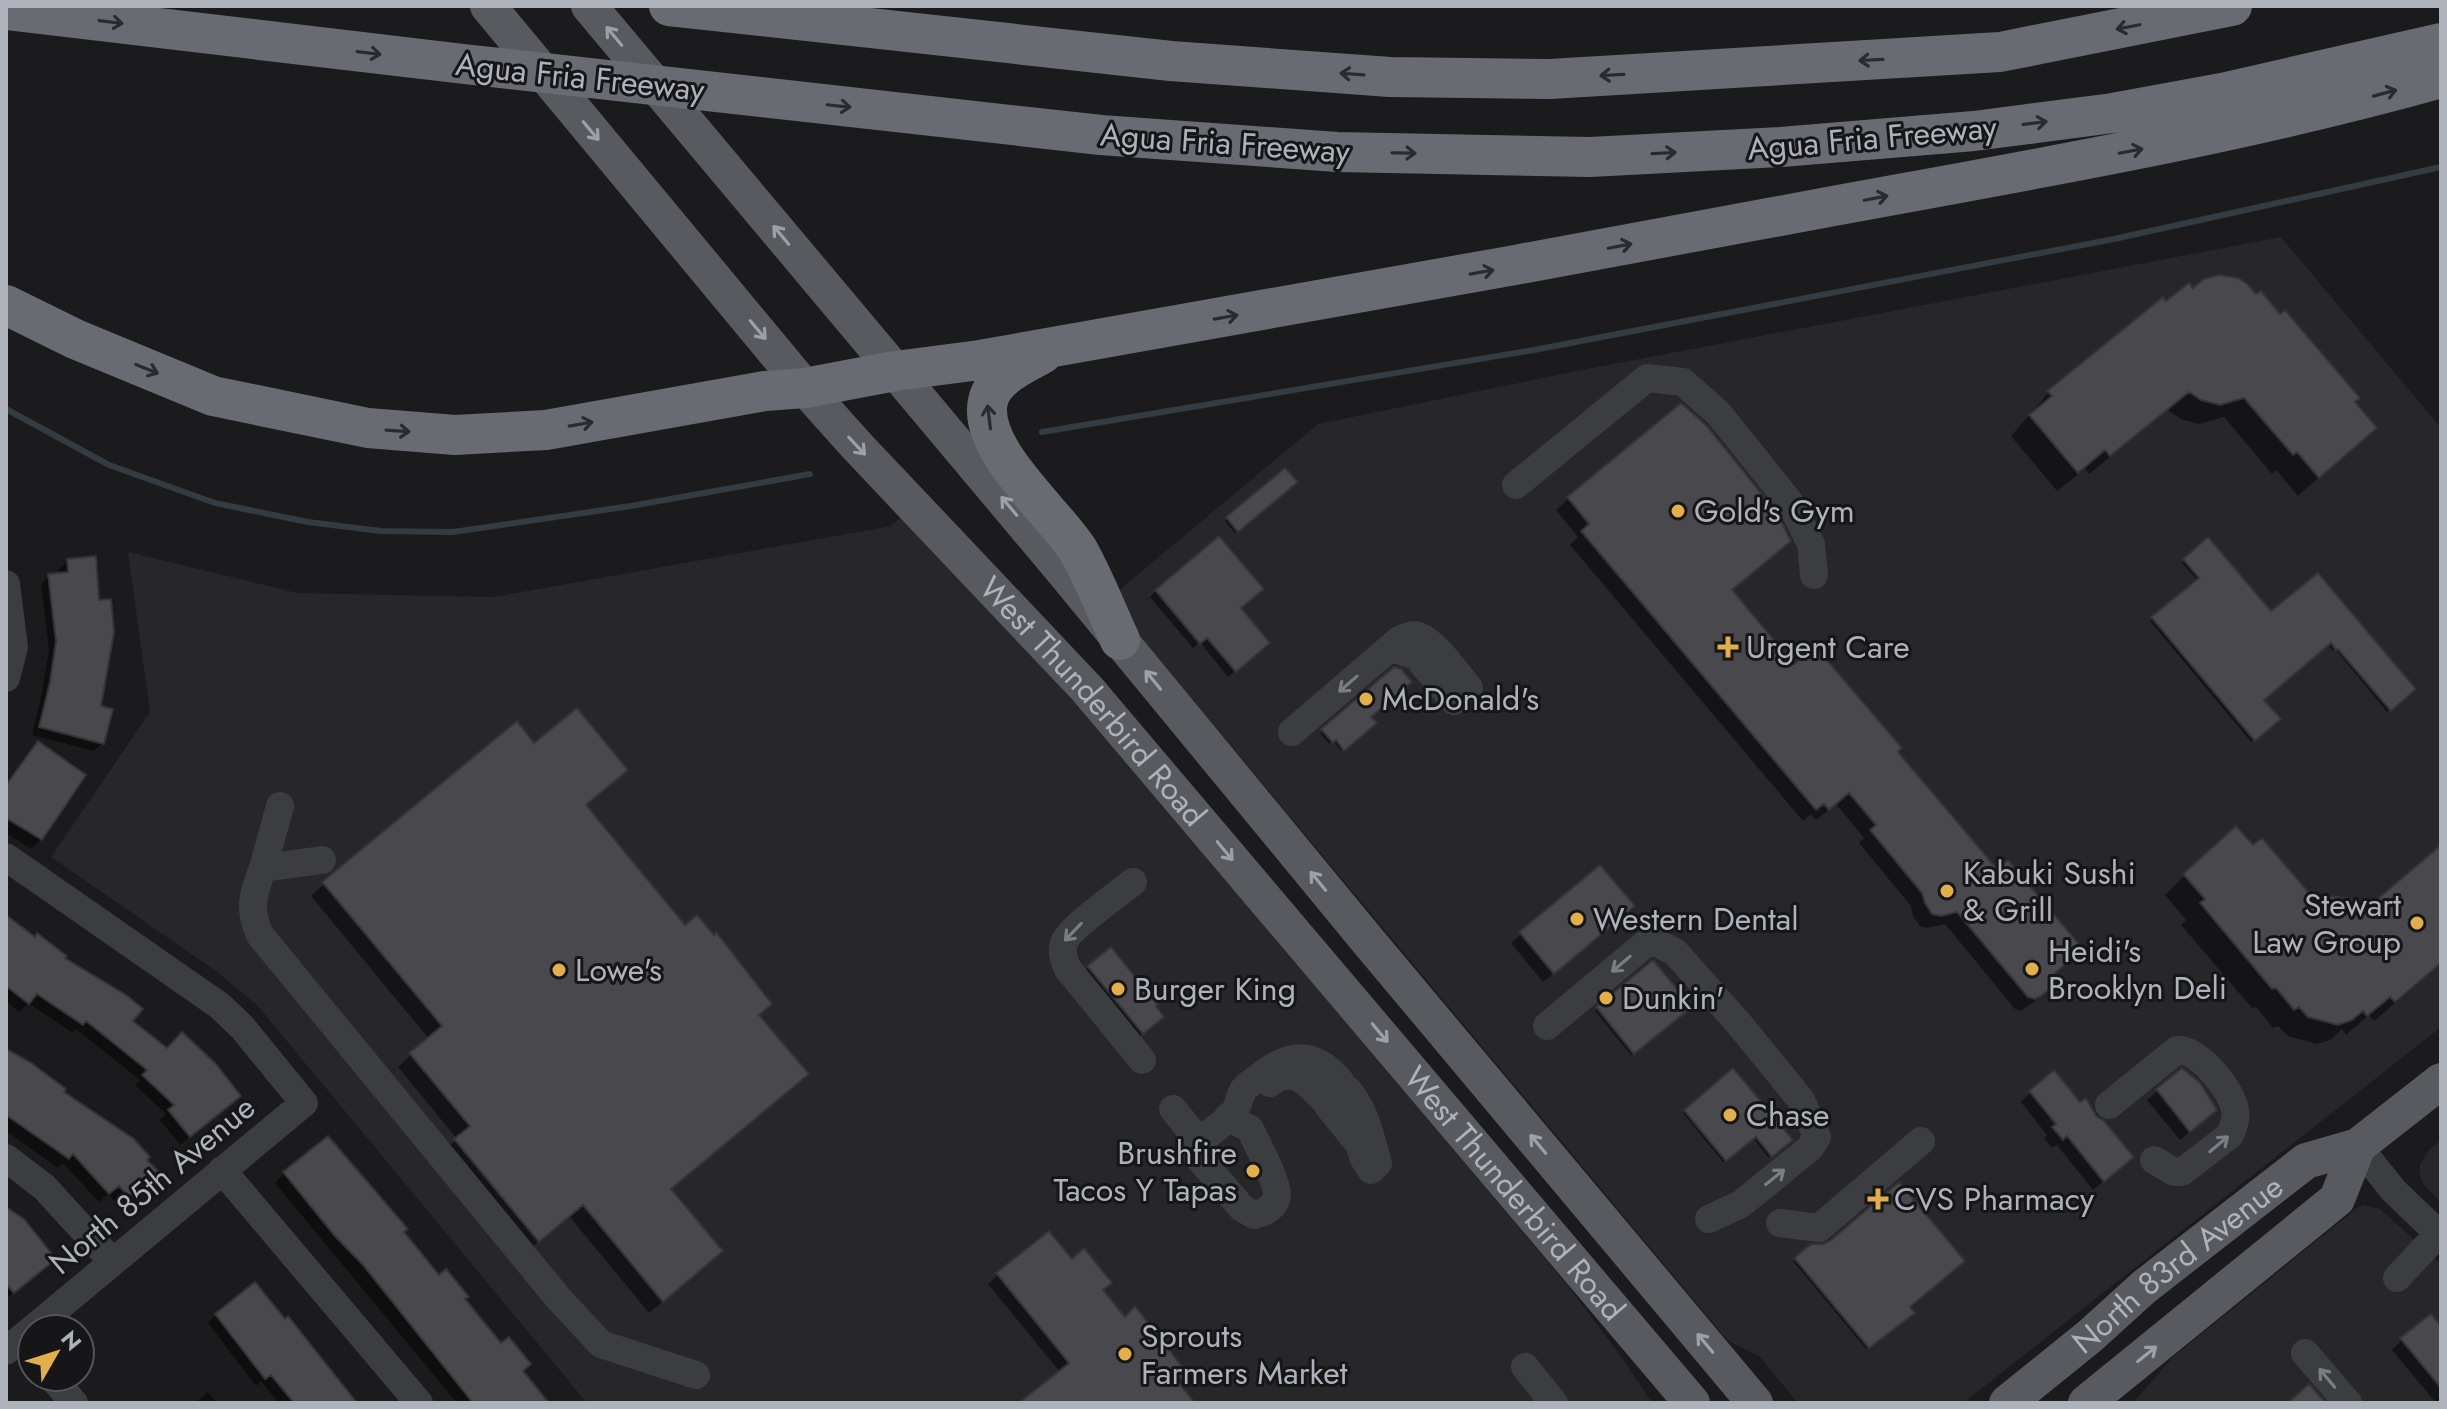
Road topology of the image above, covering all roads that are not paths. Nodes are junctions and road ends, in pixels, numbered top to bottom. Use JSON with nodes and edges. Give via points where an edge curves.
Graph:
{"nodes":[{"id":1,"x":488,"y":6,"type":"edge"},
{"id":2,"x":589,"y":6,"type":"edge"},
{"id":3,"x":669,"y":6,"type":"edge"},
{"id":4,"x":2232,"y":6,"type":"edge"},
{"id":5,"x":678,"y":7,"type":"edge"},
{"id":6,"x":6,"y":10,"type":"edge"},
{"id":7,"x":2441,"y":43,"type":"edge"},
{"id":8,"x":2441,"y":78,"type":"edge"},
{"id":9,"x":6,"y":305,"type":"edge"},
{"id":10,"x":1054,"y":347,"type":"junction"},
{"id":11,"x":895,"y":371,"type":"junction"},
{"id":12,"x":805,"y":388,"type":"junction"},
{"id":13,"x":1516,"y":485,"type":"dead end"},
{"id":14,"x":1814,"y":575,"type":"dead end"},
{"id":15,"x":6,"y":584,"type":"edge"},
{"id":16,"x":1120,"y":640,"type":"junction"},
{"id":17,"x":6,"y":678,"type":"edge"},
{"id":18,"x":1462,"y":695,"type":"dead end"},
{"id":19,"x":1292,"y":732,"type":"dead end"},
{"id":20,"x":280,"y":806,"type":"dead end"},
{"id":21,"x":6,"y":857,"type":"edge"},
{"id":22,"x":322,"y":860,"type":"dead end"},
{"id":23,"x":263,"y":868,"type":"junction"},
{"id":24,"x":1133,"y":882,"type":"dead end"},
{"id":25,"x":1547,"y":1026,"type":"dead end"},
{"id":26,"x":1142,"y":1060,"type":"dead end"},
{"id":27,"x":2441,"y":1081,"type":"edge"},
{"id":28,"x":1334,"y":1093,"type":"dead end"},
{"id":29,"x":2109,"y":1105,"type":"dead end"},
{"id":30,"x":1173,"y":1109,"type":"dead end"},
{"id":31,"x":1232,"y":1114,"type":"junction"},
{"id":32,"x":1199,"y":1141,"type":"junction"},
{"id":33,"x":1921,"y":1141,"type":"dead end"},
{"id":34,"x":2358,"y":1146,"type":"junction"},
{"id":35,"x":6,"y":1158,"type":"edge"},
{"id":36,"x":2154,"y":1160,"type":"dead end"},
{"id":37,"x":222,"y":1170,"type":"junction"},
{"id":38,"x":1709,"y":1219,"type":"dead end"},
{"id":39,"x":1780,"y":1223,"type":"dead end"},
{"id":40,"x":2439,"y":1235,"type":"edge"},
{"id":41,"x":112,"y":1261,"type":"junction"},
{"id":42,"x":2397,"y":1278,"type":"dead end"},
{"id":43,"x":56,"y":1313,"type":"edge"},
{"id":44,"x":2305,"y":1353,"type":"dead end"},
{"id":45,"x":1525,"y":1367,"type":"dead end"},
{"id":46,"x":696,"y":1375,"type":"dead end"},
{"id":47,"x":419,"y":1403,"type":"edge"},
{"id":48,"x":1554,"y":1403,"type":"edge"},
{"id":49,"x":1692,"y":1403,"type":"edge"},
{"id":50,"x":1755,"y":1403,"type":"edge"},
{"id":51,"x":2007,"y":1403,"type":"edge"},
{"id":52,"x":2086,"y":1403,"type":"edge"},
{"id":53,"x":2348,"y":1403,"type":"edge"}],
"edges":[{"from":1,"to":12,"type":"main road","name":"West Thunderbird Road","one_way":true},
{"from":11,"to":2,"type":"main road","name":"West Thunderbird Road","one_way":true},
{"from":3,"to":5,"type":"highway"},
{"from":4,"to":5,"type":"highway","one_way":true,"via":[[2000,52],[1550,79],[1390,77],[1200,63]]},
{"from":6,"to":7,"type":"highway","name":"Agua Fria Freeway","one_way":true,"via":[[1101,135],[1337,152],[1590,157],[1781,147],[2098,115]]},
{"from":10,"to":8,"type":"highway","one_way":true,"via":[[2163,145]]},
{"from":9,"to":12,"type":"highway","one_way":true,"via":[[213,396],[368,428],[455,435],[546,430]]},
{"from":10,"to":11,"type":"highway"},
{"from":16,"to":10,"type":"highway","one_way":true,"via":[[1077,550],[999,449],[987,423],[992,390]]},
{"from":11,"to":12,"type":"highway"},
{"from":16,"to":11,"type":"main road","name":"West Thunderbird Road","one_way":true},
{"from":12,"to":49,"type":"main road","name":"West Thunderbird Road","one_way":true,"via":[[1087,689]]},
{"from":13,"to":14,"type":"street","via":[[1647,378],[1683,382],[1719,414],[1791,504],[1811,544]]},
{"from":15,"to":17,"type":"street","via":[[14,647]]},
{"from":50,"to":16,"type":"main road","name":"West Thunderbird Road","one_way":true},
{"from":18,"to":19,"type":"street","one_way":true,"via":[[1416,656],[1388,649]]},
{"from":20,"to":23,"type":"street"},
{"from":21,"to":37,"type":"street","name":"North 85th Avenue","via":[[220,1006],[304,1103]]},
{"from":22,"to":23,"type":"street"},
{"from":23,"to":46,"type":"street","via":[[252,895],[252,918],[260,935],[559,1299],[601,1344]]},
{"from":24,"to":26,"type":"street","one_way":true,"via":[[1069,934],[1062,949],[1068,969]]},
{"from":38,"to":25,"type":"street","one_way":true,"via":[[1741,1204],[1817,1137],[1801,1100],[1740,1025],[1675,952],[1655,942],[1644,945]]},
{"from":27,"to":34,"type":"main road","name":"North 83rd Avenue"},
{"from":28,"to":31,"type":"street","via":[[1329,1068],[1310,1059],[1284,1060],[1244,1089]]},
{"from":36,"to":29,"type":"street","one_way":true,"via":[[2182,1172],[2230,1135],[2235,1110],[2206,1065],[2194,1053],[2177,1050]]},
{"from":30,"to":32,"type":"street"},
{"from":31,"to":32,"type":"street"},
{"from":31,"to":32,"type":"street","via":[[1250,1129],[1277,1196],[1268,1210],[1254,1215],[1242,1208],[1193,1151]]},
{"from":33,"to":39,"type":"street","via":[[1819,1228]]},
{"from":34,"to":40,"type":"street"},
{"from":34,"to":51,"type":"main road","name":"North 83rd Avenue","via":[[2306,1161]]},
{"from":52,"to":34,"type":"main road","name":"North 83rd Avenue","one_way":true,"via":[[2337,1199]]},
{"from":35,"to":41,"type":"street","via":[[44,1187]]},
{"from":37,"to":41,"type":"street","name":"North 85th Avenue"},
{"from":37,"to":47,"type":"street"},
{"from":40,"to":42,"type":"street"},
{"from":41,"to":43,"type":"street","name":"North 85th Avenue"},
{"from":53,"to":44,"type":"street","one_way":true},
{"from":45,"to":48,"type":"street"}]}
